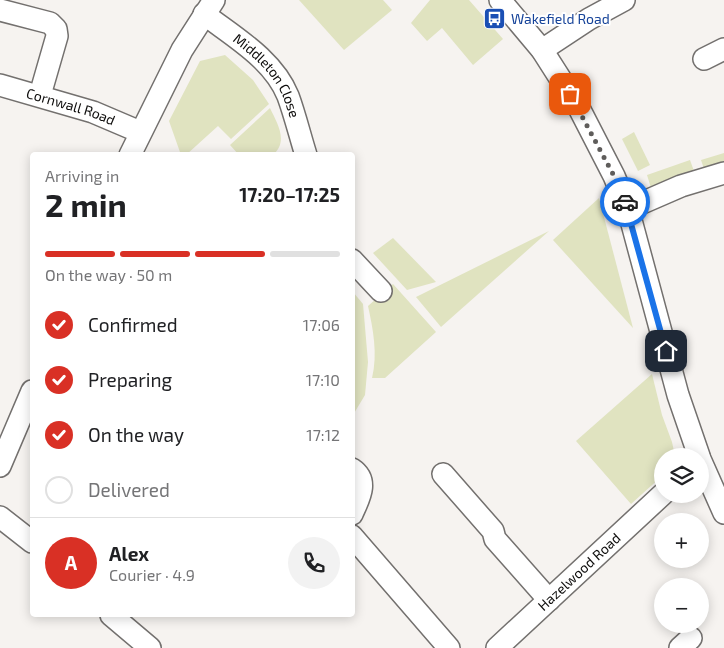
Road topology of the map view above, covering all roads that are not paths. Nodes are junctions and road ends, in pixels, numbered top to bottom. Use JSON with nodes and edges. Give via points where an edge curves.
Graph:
{"nodes":[{"id":1,"x":500,"y":0,"type":"edge"},
{"id":2,"x":624,"y":0,"type":"edge"},
{"id":3,"x":209,"y":7,"type":"edge"},
{"id":4,"x":0,"y":10,"type":"edge"},
{"id":5,"x":724,"y":49,"type":"edge"},
{"id":6,"x":542,"y":50,"type":"junction"},
{"id":7,"x":704,"y":59,"type":"dead end"},
{"id":8,"x":0,"y":85,"type":"edge"},
{"id":9,"x":40,"y":95,"type":"junction"},
{"id":10,"x":140,"y":132,"type":"junction"},
{"id":11,"x":131,"y":152,"type":"edge"},
{"id":12,"x":305,"y":152,"type":"edge"},
{"id":13,"x":724,"y":173,"type":"edge"},
{"id":14,"x":628,"y":208,"type":"junction"},
{"id":15,"x":355,"y":263,"type":"edge"},
{"id":16,"x":380,"y":291,"type":"dead end"},
{"id":17,"x":30,"y":396,"type":"edge"},
{"id":18,"x":696,"y":448,"type":"edge"},
{"id":19,"x":0,"y":466,"type":"edge"},
{"id":20,"x":355,"y":473,"type":"edge"},
{"id":21,"x":443,"y":474,"type":"dead end"},
{"id":22,"x":709,"y":481,"type":"edge"},
{"id":23,"x":654,"y":502,"type":"edge"},
{"id":24,"x":355,"y":508,"type":"edge"},
{"id":25,"x":724,"y":513,"type":"edge"},
{"id":26,"x":0,"y":516,"type":"edge"},
{"id":27,"x":30,"y":540,"type":"edge"},
{"id":28,"x":355,"y":540,"type":"edge"},
{"id":29,"x":549,"y":600,"type":"junction"},
{"id":30,"x":114,"y":617,"type":"edge"},
{"id":31,"x":150,"y":648,"type":"edge"},
{"id":32,"x":449,"y":648,"type":"edge"},
{"id":33,"x":497,"y":648,"type":"edge"}],
"edges":[{"from":1,"to":6,"type":"street"},
{"from":2,"to":6,"type":"street"},
{"from":3,"to":10,"type":"street","via":[[178,57]]},
{"from":3,"to":12,"type":"street","name":"Middleton Close","via":[[270,68],[288,95]]},
{"from":4,"to":9,"type":"street","via":[[50,23],[56,30]]},
{"from":5,"to":7,"type":"street"},
{"from":6,"to":14,"type":"street","via":[[579,108]]},
{"from":8,"to":9,"type":"street","name":"Cornwall Road"},
{"from":9,"to":10,"type":"street","name":"Cornwall Road"},
{"from":10,"to":11,"type":"street"},
{"from":13,"to":14,"type":"street","via":[[681,186]]},
{"from":14,"to":18,"type":"street","via":[[678,395]]},
{"from":15,"to":16,"type":"street"},
{"from":17,"to":19,"type":"street"},
{"from":20,"to":24,"type":"street","via":[[362,482],[361,496]]},
{"from":21,"to":29,"type":"street"},
{"from":22,"to":25,"type":"street"},
{"from":23,"to":29,"type":"street","name":"Hazelwood Road"},
{"from":26,"to":27,"type":"street"},
{"from":28,"to":32,"type":"street"},
{"from":29,"to":33,"type":"street","name":"Hazelwood Road"},
{"from":30,"to":31,"type":"street"}]}
